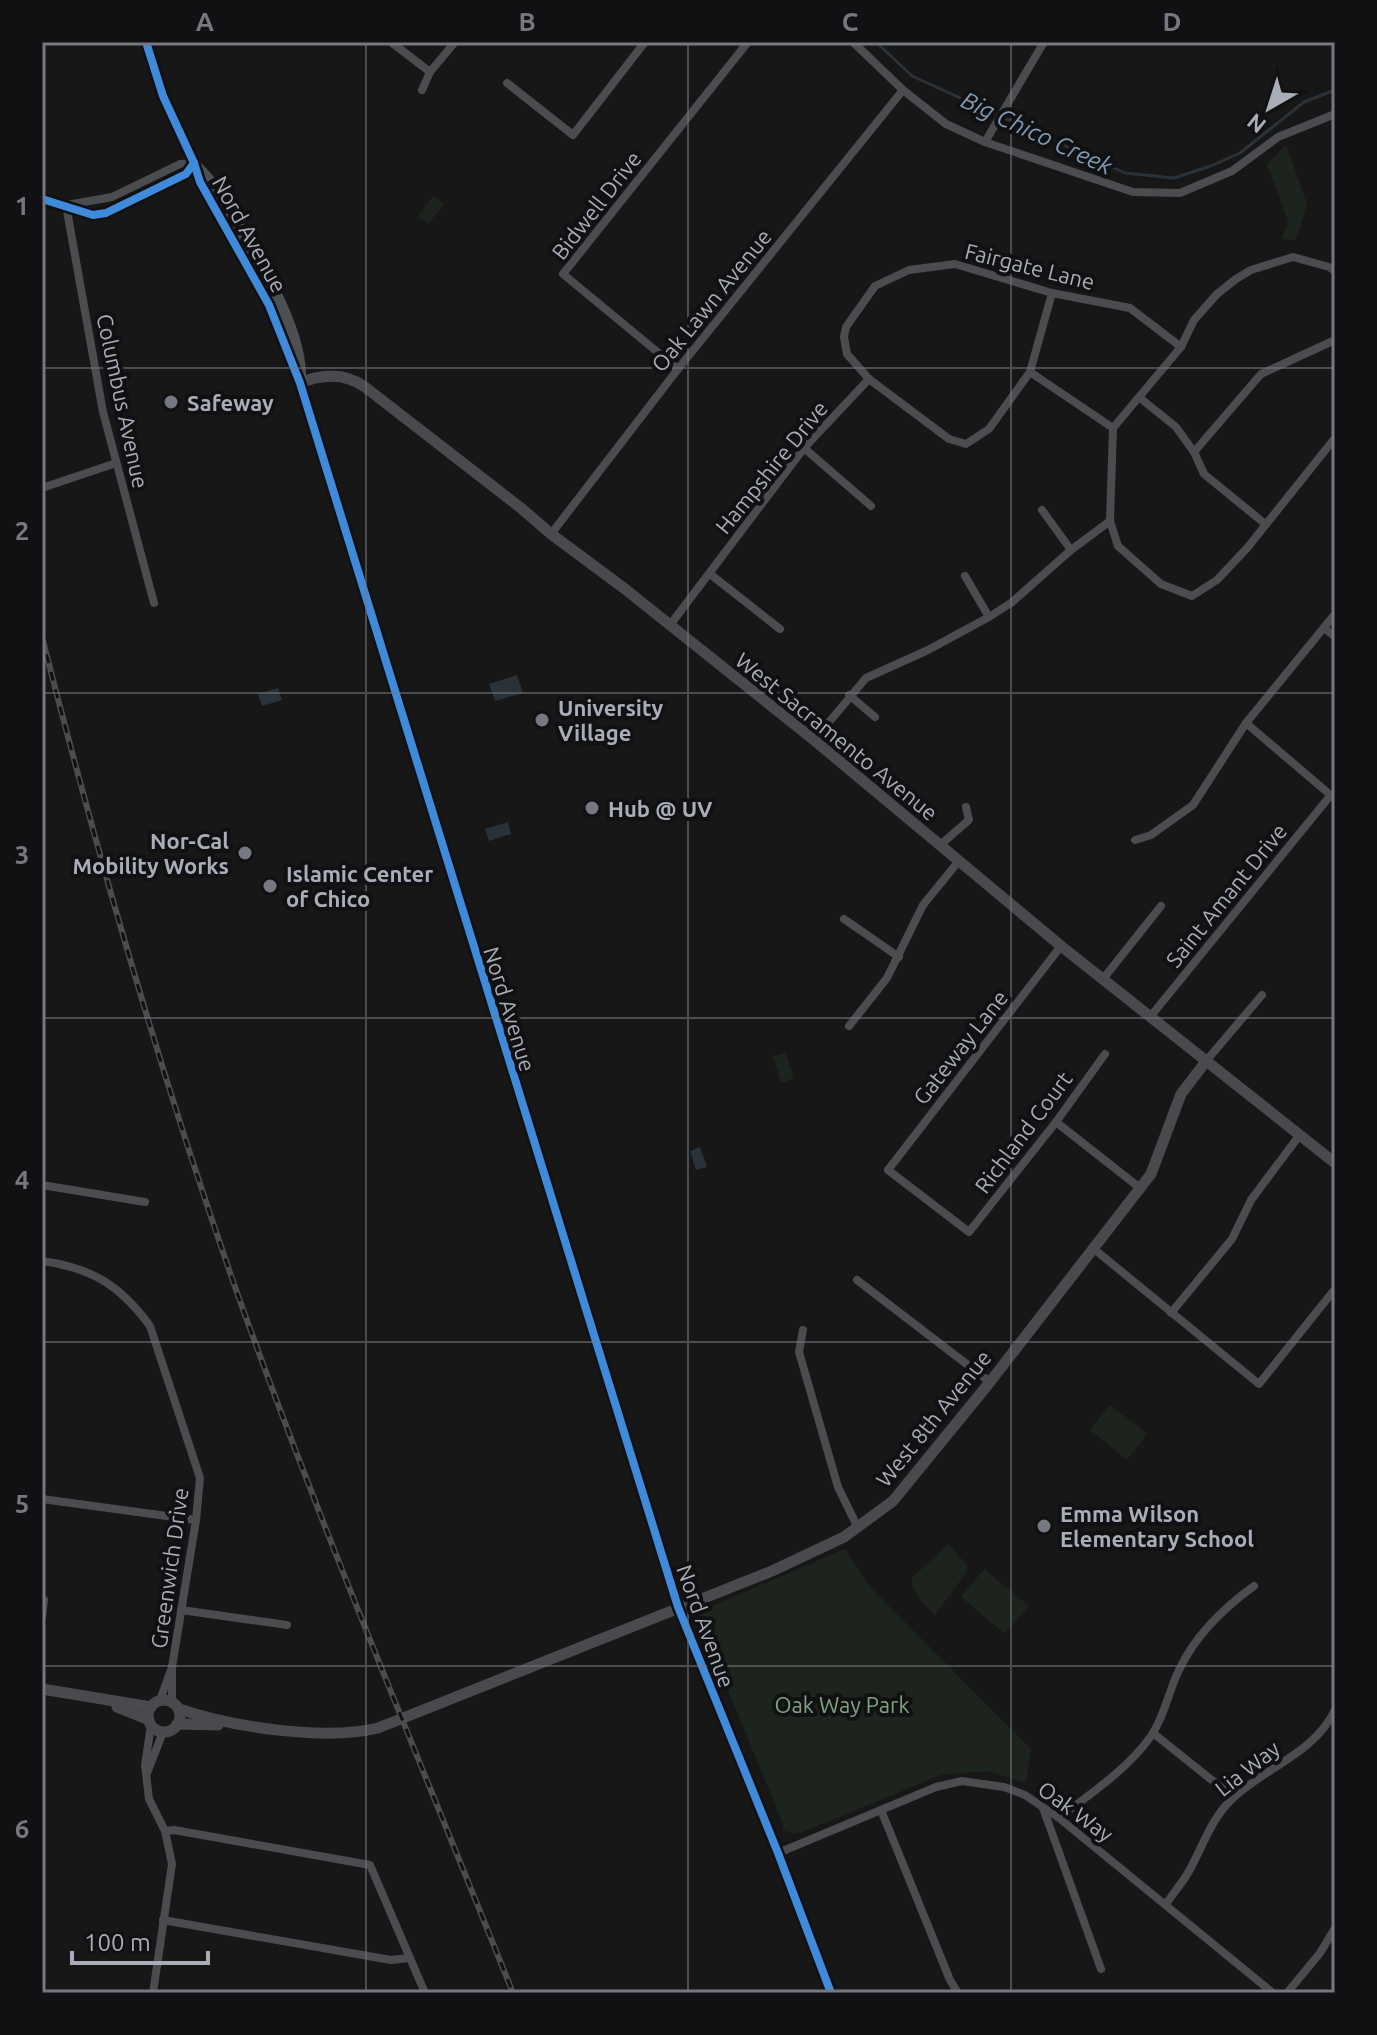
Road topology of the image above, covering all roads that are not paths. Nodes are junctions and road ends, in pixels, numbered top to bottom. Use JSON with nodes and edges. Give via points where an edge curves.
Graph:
{"nodes":[{"id":1,"x":146,"y":42,"type":"edge"},
{"id":2,"x":391,"y":42,"type":"edge"},
{"id":3,"x":455,"y":42,"type":"edge"},
{"id":4,"x":645,"y":42,"type":"edge"},
{"id":5,"x":748,"y":42,"type":"edge"},
{"id":6,"x":853,"y":42,"type":"edge"},
{"id":7,"x":1044,"y":42,"type":"edge"},
{"id":8,"x":430,"y":72,"type":"junction"},
{"id":9,"x":507,"y":83,"type":"dead end"},
{"id":10,"x":422,"y":90,"type":"dead end"},
{"id":11,"x":903,"y":90,"type":"junction"},
{"id":12,"x":1335,"y":114,"type":"edge"},
{"id":13,"x":985,"y":142,"type":"junction"},
{"id":14,"x":194,"y":163,"type":"junction"},
{"id":15,"x":42,"y":199,"type":"edge"},
{"id":16,"x":66,"y":205,"type":"junction"},
{"id":17,"x":1335,"y":271,"type":"edge"},
{"id":18,"x":1052,"y":293,"type":"junction"},
{"id":19,"x":1335,"y":340,"type":"edge"},
{"id":20,"x":1181,"y":347,"type":"junction"},
{"id":21,"x":678,"y":369,"type":"junction"},
{"id":22,"x":1030,"y":372,"type":"junction"},
{"id":23,"x":869,"y":379,"type":"junction"},
{"id":24,"x":300,"y":383,"type":"junction"},
{"id":25,"x":1140,"y":398,"type":"junction"},
{"id":26,"x":1113,"y":428,"type":"junction"},
{"id":27,"x":1335,"y":438,"type":"edge"},
{"id":28,"x":804,"y":448,"type":"junction"},
{"id":29,"x":1194,"y":452,"type":"junction"},
{"id":30,"x":116,"y":463,"type":"junction"},
{"id":31,"x":42,"y":488,"type":"edge"},
{"id":32,"x":871,"y":506,"type":"dead end"},
{"id":33,"x":1042,"y":510,"type":"dead end"},
{"id":34,"x":1110,"y":521,"type":"junction"},
{"id":35,"x":1264,"y":523,"type":"junction"},
{"id":36,"x":551,"y":534,"type":"junction"},
{"id":37,"x":1071,"y":550,"type":"junction"},
{"id":38,"x":710,"y":574,"type":"junction"},
{"id":39,"x":965,"y":576,"type":"dead end"},
{"id":40,"x":154,"y":603,"type":"dead end"},
{"id":41,"x":1335,"y":614,"type":"edge"},
{"id":42,"x":989,"y":617,"type":"junction"},
{"id":43,"x":670,"y":625,"type":"junction"},
{"id":44,"x":1324,"y":628,"type":"junction"},
{"id":45,"x":780,"y":629,"type":"dead end"},
{"id":46,"x":1335,"y":637,"type":"edge"},
{"id":47,"x":849,"y":695,"type":"junction"},
{"id":48,"x":875,"y":717,"type":"dead end"},
{"id":49,"x":1246,"y":723,"type":"junction"},
{"id":50,"x":814,"y":740,"type":"junction"},
{"id":51,"x":1332,"y":797,"type":"edge"},
{"id":52,"x":966,"y":807,"type":"dead end"},
{"id":53,"x":1135,"y":840,"type":"dead end"},
{"id":54,"x":939,"y":846,"type":"junction"},
{"id":55,"x":958,"y":862,"type":"junction"},
{"id":56,"x":1161,"y":906,"type":"dead end"},
{"id":57,"x":844,"y":919,"type":"dead end"},
{"id":58,"x":1061,"y":946,"type":"junction"},
{"id":59,"x":899,"y":957,"type":"junction"},
{"id":60,"x":1103,"y":979,"type":"junction"},
{"id":61,"x":1262,"y":995,"type":"dead end"},
{"id":62,"x":1150,"y":1017,"type":"junction"},
{"id":63,"x":849,"y":1026,"type":"dead end"},
{"id":64,"x":1105,"y":1054,"type":"dead end"},
{"id":65,"x":1207,"y":1060,"type":"junction"},
{"id":66,"x":1056,"y":1122,"type":"junction"},
{"id":67,"x":1299,"y":1136,"type":"junction"},
{"id":68,"x":1335,"y":1163,"type":"edge"},
{"id":69,"x":42,"y":1185,"type":"edge"},
{"id":70,"x":1140,"y":1188,"type":"junction"},
{"id":71,"x":145,"y":1202,"type":"dead end"},
{"id":72,"x":969,"y":1232,"type":"joint"},
{"id":73,"x":1094,"y":1249,"type":"junction"},
{"id":74,"x":42,"y":1261,"type":"edge"},
{"id":75,"x":857,"y":1280,"type":"dead end"},
{"id":76,"x":1335,"y":1289,"type":"edge"},
{"id":77,"x":1171,"y":1313,"type":"junction"},
{"id":78,"x":803,"y":1330,"type":"dead end"},
{"id":79,"x":990,"y":1382,"type":"junction"},
{"id":80,"x":42,"y":1499,"type":"edge"},
{"id":81,"x":196,"y":1520,"type":"junction"},
{"id":82,"x":858,"y":1528,"type":"junction"},
{"id":83,"x":1254,"y":1586,"type":"dead end"},
{"id":84,"x":44,"y":1600,"type":"dead end"},
{"id":85,"x":678,"y":1607,"type":"junction"},
{"id":86,"x":181,"y":1610,"type":"junction"},
{"id":87,"x":42,"y":1616,"type":"edge"},
{"id":88,"x":287,"y":1625,"type":"dead end"},
{"id":89,"x":42,"y":1689,"type":"edge"},
{"id":90,"x":95,"y":1698,"type":"junction"},
{"id":91,"x":165,"y":1704,"type":"junction"},
{"id":92,"x":1335,"y":1710,"type":"edge"},
{"id":93,"x":150,"y":1723,"type":"junction"},
{"id":94,"x":177,"y":1724,"type":"junction"},
{"id":95,"x":242,"y":1724,"type":"junction"},
{"id":96,"x":163,"y":1732,"type":"junction"},
{"id":97,"x":1153,"y":1733,"type":"junction"},
{"id":98,"x":146,"y":1774,"type":"junction"},
{"id":99,"x":1233,"y":1797,"type":"junction"},
{"id":100,"x":1043,"y":1807,"type":"junction"},
{"id":101,"x":881,"y":1810,"type":"junction"},
{"id":102,"x":1059,"y":1818,"type":"junction"},
{"id":103,"x":165,"y":1831,"type":"junction"},
{"id":104,"x":778,"y":1853,"type":"junction"},
{"id":105,"x":1166,"y":1904,"type":"junction"},
{"id":106,"x":163,"y":1920,"type":"junction"},
{"id":107,"x":1335,"y":1928,"type":"edge"},
{"id":108,"x":410,"y":1958,"type":"junction"},
{"id":109,"x":1101,"y":1969,"type":"dead end"},
{"id":110,"x":1262,"y":1990,"type":"edge"},
{"id":111,"x":153,"y":1993,"type":"edge"},
{"id":112,"x":425,"y":1993,"type":"edge"},
{"id":113,"x":831,"y":1993,"type":"edge"},
{"id":114,"x":958,"y":1993,"type":"edge"},
{"id":115,"x":1273,"y":1993,"type":"edge"},
{"id":116,"x":1287,"y":1993,"type":"edge"}],
"edges":[{"from":1,"to":14,"type":"main road","name":"Nord Avenue","via":[[163,96]]},
{"from":2,"to":8,"type":"street"},
{"from":3,"to":8,"type":"street"},
{"from":4,"to":9,"type":"street","via":[[573,135]]},
{"from":5,"to":21,"type":"street","name":"Bidwell Drive","via":[[563,274]]},
{"from":6,"to":11,"type":"street"},
{"from":7,"to":13,"type":"street"},
{"from":8,"to":10,"type":"street"},
{"from":11,"to":13,"type":"street","via":[[946,124]]},
{"from":11,"to":21,"type":"street","name":"Oak Lawn Avenue"},
{"from":12,"to":13,"type":"street","via":[[1278,137],[1232,171],[1180,193],[1133,192]]},
{"from":14,"to":16,"type":"street","via":[[180,164],[112,197]]},
{"from":14,"to":16,"type":"street","via":[[186,174],[106,213],[93,215]]},
{"from":14,"to":24,"type":"main road","name":"Nord Avenue","via":[[273,289],[301,363]]},
{"from":15,"to":16,"type":"street"},
{"from":16,"to":30,"type":"street","name":"Columbus Avenue"},
{"from":17,"to":20,"type":"street","via":[[1293,257],[1251,270],[1217,294],[1194,320]]},
{"from":18,"to":20,"type":"street","name":"Fairgate Lane","via":[[1130,308]]},
{"from":18,"to":22,"type":"street"},
{"from":18,"to":23,"type":"street","name":"Fairgate Lane","via":[[955,264],[898,275],[875,286],[846,327],[847,354]]},
{"from":19,"to":29,"type":"street","via":[[1261,374]]},
{"from":20,"to":25,"type":"street"},
{"from":21,"to":36,"type":"street","name":"Oak Lawn Avenue"},
{"from":22,"to":23,"type":"street","via":[[989,429],[966,444],[949,439]]},
{"from":22,"to":26,"type":"street"},
{"from":23,"to":28,"type":"street","name":"Hampshire Drive"},
{"from":24,"to":36,"type":"street","name":"West Sacramento Avenue","via":[[316,376],[354,379]]},
{"from":24,"to":85,"type":"main road","name":"Nord Avenue"},
{"from":25,"to":26,"type":"street"},
{"from":25,"to":29,"type":"street","via":[[1176,427]]},
{"from":26,"to":34,"type":"street"},
{"from":27,"to":35,"type":"street"},
{"from":28,"to":32,"type":"street"},
{"from":28,"to":38,"type":"street","name":"Hampshire Drive"},
{"from":29,"to":35,"type":"street","via":[[1204,474]]},
{"from":30,"to":31,"type":"street"},
{"from":30,"to":40,"type":"street","name":"Columbus Avenue"},
{"from":33,"to":37,"type":"street"},
{"from":34,"to":35,"type":"street","via":[[1118,546],[1161,584],[1192,596],[1217,580]]},
{"from":34,"to":37,"type":"street"},
{"from":36,"to":43,"type":"street","name":"West Sacramento Avenue"},
{"from":37,"to":42,"type":"street"},
{"from":38,"to":43,"type":"street","name":"Hampshire Drive"},
{"from":38,"to":45,"type":"street"},
{"from":39,"to":42,"type":"street"},
{"from":41,"to":44,"type":"street"},
{"from":42,"to":47,"type":"street","via":[[866,678]]},
{"from":43,"to":50,"type":"street","name":"West Sacramento Avenue"},
{"from":44,"to":46,"type":"street"},
{"from":44,"to":49,"type":"street"},
{"from":47,"to":48,"type":"street"},
{"from":47,"to":50,"type":"street"},
{"from":49,"to":51,"type":"street"},
{"from":49,"to":53,"type":"street","via":[[1193,805]]},
{"from":50,"to":54,"type":"street","name":"West Sacramento Avenue"},
{"from":51,"to":62,"type":"street","name":"Saint Amant Drive"},
{"from":52,"to":54,"type":"street","via":[[969,820]]},
{"from":54,"to":55,"type":"street","name":"West Sacramento Avenue"},
{"from":55,"to":58,"type":"street","name":"West Sacramento Avenue"},
{"from":55,"to":59,"type":"street","via":[[923,905]]},
{"from":56,"to":60,"type":"street"},
{"from":57,"to":59,"type":"street"},
{"from":58,"to":60,"type":"street","name":"West Sacramento Avenue"},
{"from":58,"to":72,"type":"street","name":"Gateway Lane","via":[[888,1170]]},
{"from":59,"to":63,"type":"street"},
{"from":60,"to":62,"type":"street","name":"West Sacramento Avenue"},
{"from":61,"to":65,"type":"street"},
{"from":62,"to":65,"type":"street","name":"West Sacramento Avenue"},
{"from":64,"to":66,"type":"street","name":"Richland Court"},
{"from":65,"to":67,"type":"street","name":"West Sacramento Avenue"},
{"from":65,"to":70,"type":"street","name":"West 8th Avenue","via":[[1181,1094],[1151,1174]]},
{"from":66,"to":70,"type":"street"},
{"from":66,"to":72,"type":"street","name":"Richland Court"},
{"from":67,"to":68,"type":"street","name":"West Sacramento Avenue"},
{"from":67,"to":77,"type":"street","via":[[1251,1200],[1232,1239]]},
{"from":69,"to":71,"type":"street"},
{"from":70,"to":73,"type":"street","name":"West 8th Avenue"},
{"from":73,"to":77,"type":"street"},
{"from":73,"to":79,"type":"street","name":"West 8th Avenue"},
{"from":74,"to":81,"type":"street","name":"Greenwich Drive","via":[[71,1265],[113,1286],[150,1326],[200,1478]]},
{"from":75,"to":79,"type":"street"},
{"from":76,"to":77,"type":"street","via":[[1259,1384]]},
{"from":78,"to":82,"type":"street","via":[[799,1352],[838,1487]]},
{"from":79,"to":82,"type":"street","name":"West 8th Avenue","via":[[893,1501]]},
{"from":80,"to":81,"type":"street"},
{"from":81,"to":86,"type":"street","name":"Greenwich Drive"},
{"from":82,"to":85,"type":"street","name":"West 8th Avenue","via":[[772,1571]]},
{"from":83,"to":97,"type":"street","via":[[1226,1606],[1181,1666]]},
{"from":84,"to":87,"type":"street"},
{"from":85,"to":95,"type":"street","name":"West 8th Avenue","via":[[378,1728],[326,1735]]},
{"from":85,"to":104,"type":"main road","name":"Nord Avenue"},
{"from":86,"to":88,"type":"street"},
{"from":86,"to":91,"type":"street","name":"Greenwich Drive","via":[[174,1680]]},
{"from":89,"to":90,"type":"street","name":"West 8th Avenue"},
{"from":90,"to":91,"type":"street","name":"West 8th Avenue"},
{"from":90,"to":93,"type":"street","name":"West 8th Avenue"},
{"from":91,"to":93,"type":"street"},
{"from":91,"to":94,"type":"street"},
{"from":91,"to":95,"type":"street","name":"West 8th Avenue"},
{"from":92,"to":99,"type":"street","name":"Lia Way","via":[[1320,1732]]},
{"from":93,"to":96,"type":"street","name":"West 8th Avenue"},
{"from":93,"to":98,"type":"street"},
{"from":94,"to":95,"type":"street","name":"West 8th Avenue"},
{"from":94,"to":96,"type":"street"},
{"from":96,"to":98,"type":"street"},
{"from":97,"to":99,"type":"street"},
{"from":97,"to":102,"type":"street","via":[[1130,1762]]},
{"from":98,"to":103,"type":"street","via":[[149,1799]]},
{"from":99,"to":105,"type":"street","name":"Lia Way","via":[[1213,1820]]},
{"from":100,"to":101,"type":"street","name":"Oak Way","via":[[1004,1787],[971,1781],[936,1787]]},
{"from":100,"to":102,"type":"street","name":"Oak Way"},
{"from":100,"to":109,"type":"street"},
{"from":101,"to":104,"type":"street","name":"Oak Way"},
{"from":101,"to":114,"type":"street"},
{"from":102,"to":105,"type":"street","name":"Oak Way"},
{"from":103,"to":106,"type":"street","via":[[172,1864]]},
{"from":103,"to":108,"type":"street","via":[[370,1865]]},
{"from":104,"to":113,"type":"main road","name":"Nord Avenue"},
{"from":105,"to":110,"type":"street","name":"Oak Way"},
{"from":106,"to":108,"type":"street","via":[[391,1960]]},
{"from":106,"to":111,"type":"street"},
{"from":107,"to":116,"type":"street"},
{"from":108,"to":112,"type":"street"},
{"from":110,"to":115,"type":"street","name":"Oak Way"}]}
